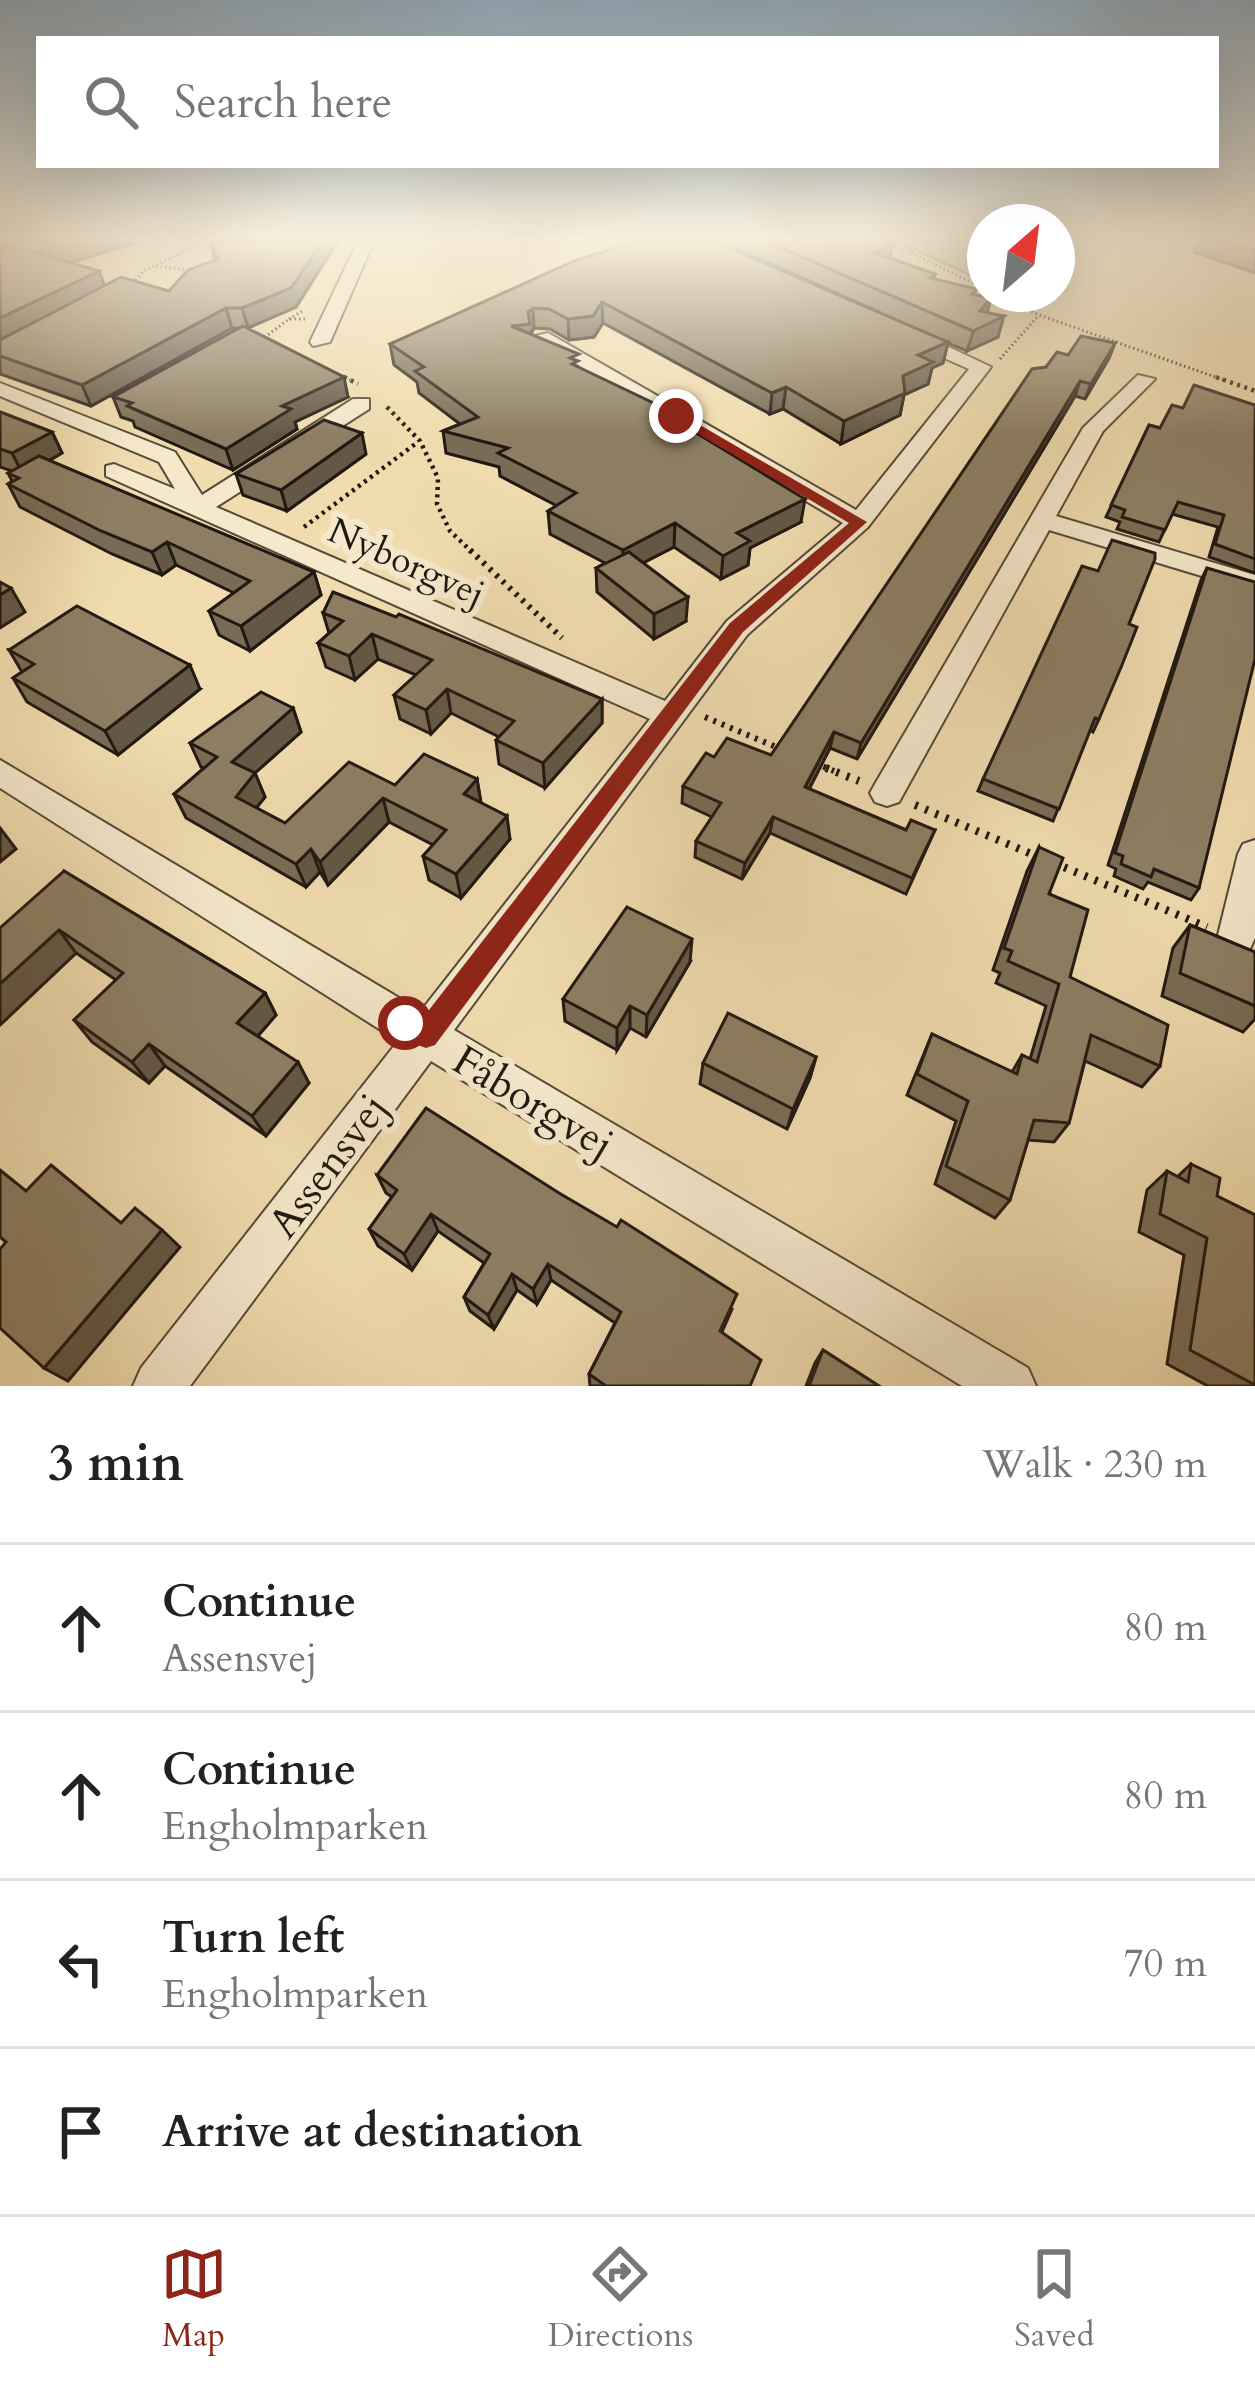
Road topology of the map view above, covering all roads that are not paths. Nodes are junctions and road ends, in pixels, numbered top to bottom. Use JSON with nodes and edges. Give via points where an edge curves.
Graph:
{"nodes":[{"id":1,"x":337,"y":306,"type":"edge"},
{"id":2,"x":894,"y":328,"type":"edge"},
{"id":3,"x":541,"y":337,"type":"edge"},
{"id":4,"x":320,"y":342,"type":"dead end"},
{"id":5,"x":1144,"y":379,"type":"dead end"},
{"id":6,"x":0,"y":389,"type":"edge"},
{"id":7,"x":368,"y":397,"type":"road end"},
{"id":8,"x":114,"y":471,"type":"dead end"},
{"id":9,"x":199,"y":507,"type":"junction"},
{"id":10,"x":1040,"y":519,"type":"junction"},
{"id":11,"x":859,"y":522,"type":"junction"},
{"id":12,"x":1255,"y":584,"type":"edge"},
{"id":13,"x":669,"y":715,"type":"junction"},
{"id":14,"x":0,"y":772,"type":"edge"},
{"id":15,"x":887,"y":793,"type":"road end"},
{"id":16,"x":1255,"y":854,"type":"edge"},
{"id":17,"x":1236,"y":939,"type":"edge"},
{"id":18,"x":426,"y":1036,"type":"junction"},
{"id":19,"x":159,"y":1386,"type":"edge"},
{"id":20,"x":1010,"y":1386,"type":"edge"}],
"edges":[{"from":1,"to":4,"type":"street"},
{"from":2,"to":11,"type":"street","name":"Assensvej","via":[[981,367]]},
{"from":3,"to":11,"type":"street"},
{"from":5,"to":10,"type":"street","via":[[1094,428]]},
{"from":6,"to":9,"type":"street","via":[[95,418],[166,457]]},
{"from":7,"to":9,"type":"street"},
{"from":8,"to":9,"type":"street","name":"Nyborgvej"},
{"from":9,"to":13,"type":"street","name":"Nyborgvej"},
{"from":10,"to":12,"type":"street"},
{"from":10,"to":15,"type":"street"},
{"from":11,"to":13,"type":"street","name":"Assensvej","via":[[737,628]]},
{"from":13,"to":18,"type":"street","name":"Assensvej"},
{"from":14,"to":18,"type":"street","name":"Fåborgvej"},
{"from":16,"to":17,"type":"street"},
{"from":18,"to":19,"type":"street","name":"Assensvej"},
{"from":18,"to":20,"type":"street","name":"Fåborgvej"}]}
